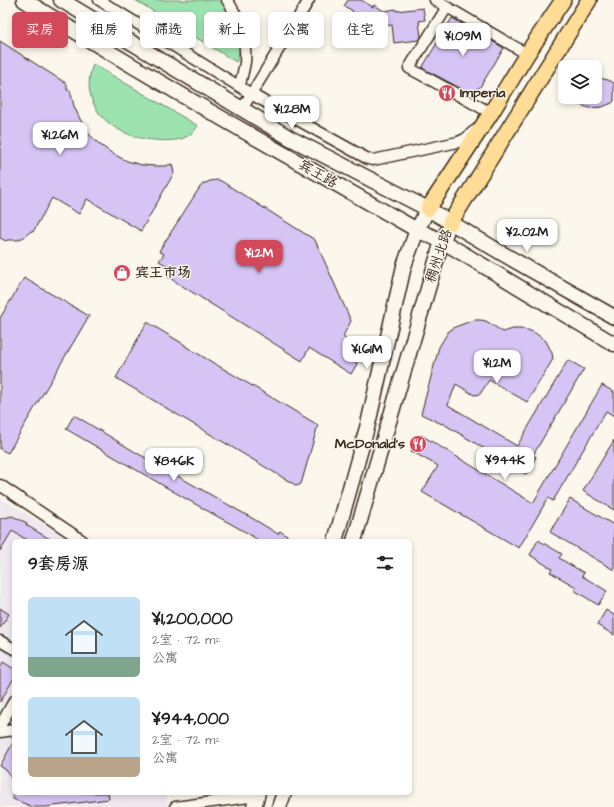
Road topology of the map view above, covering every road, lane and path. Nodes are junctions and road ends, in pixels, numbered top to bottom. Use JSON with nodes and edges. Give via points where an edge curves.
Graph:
{"nodes":[{"id":1,"x":24,"y":0,"type":"edge"},
{"id":2,"x":61,"y":0,"type":"edge"},
{"id":3,"x":100,"y":0,"type":"edge"},
{"id":4,"x":228,"y":0,"type":"edge"},
{"id":5,"x":308,"y":0,"type":"edge"},
{"id":6,"x":435,"y":0,"type":"edge"},
{"id":7,"x":563,"y":0,"type":"edge"},
{"id":8,"x":589,"y":0,"type":"edge"},
{"id":9,"x":110,"y":3,"type":"edge"},
{"id":10,"x":447,"y":7,"type":"junction"},
{"id":11,"x":527,"y":54,"type":"junction"},
{"id":12,"x":240,"y":86,"type":"junction"},
{"id":13,"x":252,"y":94,"type":"junction"},
{"id":14,"x":242,"y":109,"type":"junction"},
{"id":15,"x":491,"y":113,"type":"junction"},
{"id":16,"x":428,"y":209,"type":"junction"},
{"id":17,"x":450,"y":223,"type":"junction"},
{"id":18,"x":417,"y":230,"type":"junction"},
{"id":19,"x":442,"y":241,"type":"junction"},
{"id":20,"x":614,"y":317,"type":"edge"},
{"id":21,"x":614,"y":344,"type":"edge"},
{"id":22,"x":0,"y":486,"type":"edge"},
{"id":23,"x":80,"y":539,"type":"edge"},
{"id":24,"x":336,"y":539,"type":"edge"},
{"id":25,"x":355,"y":539,"type":"edge"},
{"id":26,"x":0,"y":641,"type":"edge"},
{"id":27,"x":12,"y":648,"type":"edge"},
{"id":28,"x":12,"y":705,"type":"edge"},
{"id":29,"x":0,"y":726,"type":"edge"},
{"id":30,"x":12,"y":730,"type":"edge"},
{"id":31,"x":0,"y":732,"type":"edge"},
{"id":32,"x":283,"y":795,"type":"edge"},
{"id":33,"x":256,"y":799,"type":"edge"},
{"id":34,"x":175,"y":807,"type":"edge"},
{"id":35,"x":279,"y":807,"type":"edge"}],
"edges":[{"from":1,"to":18,"type":"main road","name":"宾王路","via":[[227,122]]},
{"from":2,"to":14,"type":"main road","name":"宾王路"},
{"from":3,"to":9,"type":"street"},
{"from":4,"to":12,"type":"street","via":[[238,19],[244,42],[245,63]]},
{"from":5,"to":13,"type":"street"},
{"from":6,"to":10,"type":"street"},
{"from":7,"to":11,"type":"main road","name":"稠州北路"},
{"from":8,"to":17,"type":"main road","name":"稠州北路"},
{"from":9,"to":12,"type":"street"},
{"from":10,"to":11,"type":"street"},
{"from":10,"to":15,"type":"street","via":[[409,68]]},
{"from":11,"to":15,"type":"main road","name":"稠州北路"},
{"from":12,"to":13,"type":"street"},
{"from":13,"to":14,"type":"street"},
{"from":13,"to":15,"type":"street","via":[[368,160],[458,142],[465,139]]},
{"from":14,"to":16,"type":"main road","name":"宾王路","via":[[290,138]]},
{"from":15,"to":16,"type":"main road","name":"稠州北路"},
{"from":16,"to":17,"type":"main road","name":"宾王路"},
{"from":16,"to":18,"type":"main road","name":"稠州北路"},
{"from":17,"to":19,"type":"main road","name":"稠州北路"},
{"from":17,"to":20,"type":"main road","name":"宾王路"},
{"from":18,"to":19,"type":"main road","name":"宾王路"},
{"from":18,"to":24,"type":"main road","name":"稠州北路","via":[[404,266],[368,424]]},
{"from":19,"to":21,"type":"main road","name":"宾王路"},
{"from":19,"to":25,"type":"main road","name":"稠州北路"},
{"from":22,"to":23,"type":"street"},
{"from":26,"to":27,"type":"street"},
{"from":28,"to":29,"type":"street"},
{"from":30,"to":31,"type":"street"},
{"from":32,"to":35,"type":"main road"},
{"from":33,"to":34,"type":"street"}]}
